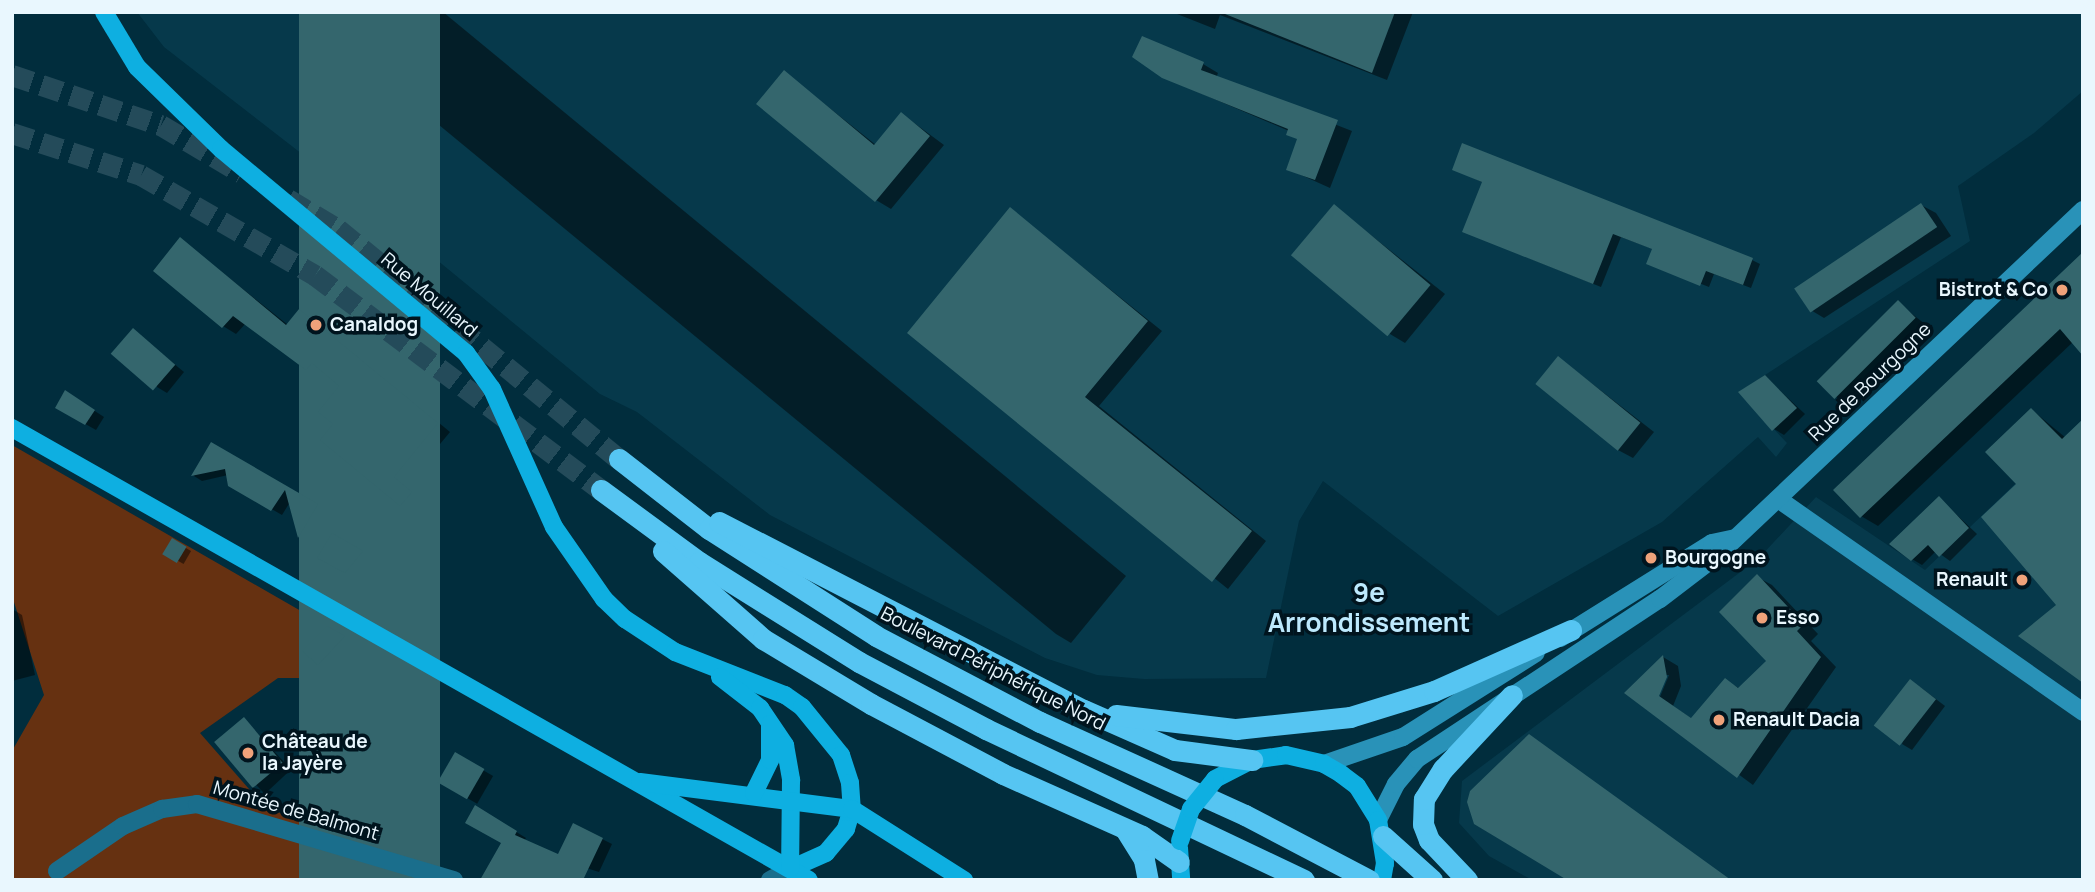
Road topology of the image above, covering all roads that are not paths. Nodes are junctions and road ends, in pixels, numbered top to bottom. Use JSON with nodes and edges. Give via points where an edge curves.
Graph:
{"nodes":[{"id":1,"x":104,"y":12,"type":"edge"},
{"id":2,"x":2083,"y":210,"type":"edge"},
{"id":3,"x":12,"y":428,"type":"edge"},
{"id":4,"x":620,"y":459,"type":"tunnel mouth"},
{"id":5,"x":649,"y":485,"type":"junction"},
{"id":6,"x":1778,"y":499,"type":"junction"},
{"id":7,"x":1736,"y":538,"type":"junction"},
{"id":8,"x":1571,"y":630,"type":"junction"},
{"id":9,"x":710,"y":669,"type":"junction"},
{"id":10,"x":1512,"y":695,"type":"junction"},
{"id":11,"x":1084,"y":710,"type":"junction"},
{"id":12,"x":2083,"y":712,"type":"edge"},
{"id":13,"x":770,"y":720,"type":"junction"},
{"id":14,"x":1252,"y":760,"type":"junction"},
{"id":15,"x":1324,"y":764,"type":"junction"},
{"id":16,"x":633,"y":781,"type":"junction"},
{"id":17,"x":754,"y":793,"type":"junction"},
{"id":18,"x":791,"y":799,"type":"junction"},
{"id":19,"x":852,"y":809,"type":"junction"},
{"id":20,"x":1380,"y":828,"type":"junction"},
{"id":21,"x":1125,"y":829,"type":"junction"},
{"id":22,"x":1180,"y":861,"type":"edge"},
{"id":23,"x":790,"y":869,"type":"junction"},
{"id":24,"x":1383,"y":871,"type":"edge"},
{"id":25,"x":57,"y":872,"type":"dead end"},
{"id":26,"x":454,"y":880,"type":"edge"},
{"id":27,"x":770,"y":880,"type":"edge"},
{"id":28,"x":809,"y":880,"type":"edge"},
{"id":29,"x":964,"y":880,"type":"edge"},
{"id":30,"x":1148,"y":880,"type":"edge"},
{"id":31,"x":1304,"y":880,"type":"edge"},
{"id":32,"x":1369,"y":880,"type":"edge"},
{"id":33,"x":1432,"y":880,"type":"edge"},
{"id":34,"x":1467,"y":880,"type":"edge"}],
"edges":[{"from":1,"to":9,"type":"main road","name":"Rue Mouillard","via":[[137,67],[221,149],[466,354],[492,388],[554,527],[604,598],[647,635]]},
{"from":2,"to":6,"type":"street","name":"Rue de Bourgogne"},
{"from":3,"to":16,"type":"main road"},
{"from":4,"to":5,"type":"highway","name":"Boulevard Périphérique Nord"},
{"from":5,"to":11,"type":"highway","via":[[985,663]]},
{"from":5,"to":32,"type":"highway","name":"Boulevard Périphérique Nord","via":[[817,601],[933,667]]},
{"from":6,"to":7,"type":"street","name":"Rue de Bourgogne"},
{"from":6,"to":12,"type":"street"},
{"from":7,"to":8,"type":"street","via":[[1712,543]]},
{"from":7,"to":10,"type":"street","name":"Rue de Bourgogne","via":[[1688,579]]},
{"from":8,"to":11,"type":"highway","via":[[1421,696],[1317,723],[1265,729],[1198,727]]},
{"from":8,"to":15,"type":"street","via":[[1404,737]]},
{"from":9,"to":13,"type":"main road","name":"Rue Mouillard"},
{"from":9,"to":19,"type":"main road","name":"Rue Mouillard","via":[[765,686],[802,707],[841,755]]},
{"from":10,"to":20,"type":"street","name":"Rue de Bourgogne","via":[[1417,760],[1396,784]]},
{"from":10,"to":34,"type":"highway","via":[[1443,769],[1424,799],[1423,824],[1429,840]]},
{"from":11,"to":14,"type":"highway","via":[[1175,750]]},
{"from":13,"to":17,"type":"main road","via":[[770,760]]},
{"from":13,"to":18,"type":"main road","name":"Rue Mouillard","via":[[789,760]]},
{"from":14,"to":15,"type":"main road","via":[[1286,755]]},
{"from":14,"to":22,"type":"main road","bridge":true,"via":[[1215,779],[1191,810]]},
{"from":15,"to":20,"type":"main road","via":[[1357,786]]},
{"from":16,"to":17,"type":"main road"},
{"from":16,"to":23,"type":"main road"},
{"from":17,"to":18,"type":"main road"},
{"from":18,"to":19,"type":"main road"},
{"from":18,"to":23,"type":"main road","name":"Rue Mouillard"},
{"from":19,"to":23,"type":"main road","via":[[837,843]]},
{"from":19,"to":29,"type":"main road"},
{"from":20,"to":24,"type":"main road"},
{"from":20,"to":33,"type":"highway"},
{"from":21,"to":22,"type":"highway","via":[[1163,847]]},
{"from":21,"to":30,"type":"highway","via":[[1144,860]]},
{"from":21,"to":31,"type":"highway","via":[[991,767],[871,704],[763,639],[601,491],[699,562],[859,662],[986,729]]},
{"from":23,"to":27,"type":"street"},
{"from":23,"to":28,"type":"main road"},
{"from":25,"to":26,"type":"street","name":"Montée de Balmont","via":[[123,826],[162,809],[197,804]]}]}
